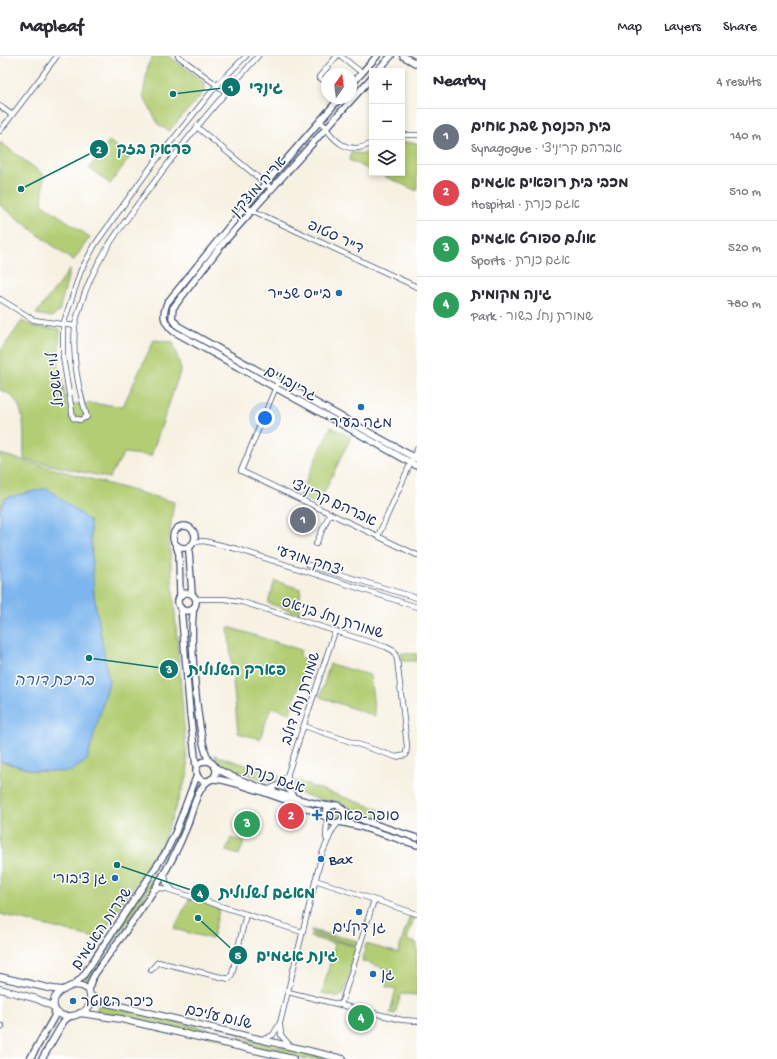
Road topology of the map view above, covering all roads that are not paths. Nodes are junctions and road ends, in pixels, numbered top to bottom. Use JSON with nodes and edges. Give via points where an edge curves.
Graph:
{"nodes":[{"id":1,"x":57,"y":56,"type":"edge"},
{"id":2,"x":246,"y":56,"type":"edge"},
{"id":3,"x":258,"y":56,"type":"edge"},
{"id":4,"x":337,"y":56,"type":"edge"},
{"id":5,"x":341,"y":56,"type":"edge"},
{"id":6,"x":377,"y":56,"type":"edge"},
{"id":7,"x":391,"y":56,"type":"edge"},
{"id":8,"x":403,"y":56,"type":"edge"},
{"id":9,"x":181,"y":57,"type":"edge"},
{"id":10,"x":417,"y":64,"type":"edge"},
{"id":11,"x":327,"y":68,"type":"edge"},
{"id":12,"x":380,"y":68,"type":"edge"},
{"id":13,"x":362,"y":73,"type":"junction"},
{"id":14,"x":357,"y":78,"type":"edge"},
{"id":15,"x":369,"y":80,"type":"edge"},
{"id":16,"x":217,"y":86,"type":"junction"},
{"id":17,"x":226,"y":92,"type":"junction"},
{"id":18,"x":335,"y":104,"type":"edge"},
{"id":19,"x":0,"y":106,"type":"edge"},
{"id":20,"x":12,"y":115,"type":"junction"},
{"id":21,"x":320,"y":120,"type":"junction"},
{"id":22,"x":197,"y":127,"type":"junction"},
{"id":23,"x":326,"y":129,"type":"junction"},
{"id":24,"x":0,"y":131,"type":"edge"},
{"id":25,"x":405,"y":135,"type":"edge"},
{"id":26,"x":417,"y":135,"type":"edge"},
{"id":27,"x":369,"y":145,"type":"edge"},
{"id":28,"x":265,"y":184,"type":"junction"},
{"id":29,"x":272,"y":189,"type":"junction"},
{"id":30,"x":245,"y":207,"type":"junction"},
{"id":31,"x":253,"y":210,"type":"junction"},
{"id":32,"x":417,"y":287,"type":"edge"},
{"id":33,"x":0,"y":299,"type":"edge"},
{"id":34,"x":163,"y":314,"type":"joint"},
{"id":35,"x":172,"y":318,"type":"joint"},
{"id":36,"x":63,"y":325,"type":"junction"},
{"id":37,"x":75,"y":326,"type":"junction"},
{"id":38,"x":277,"y":385,"type":"junction"},
{"id":39,"x":417,"y":449,"type":"edge"},
{"id":40,"x":413,"y":460,"type":"edge"},
{"id":41,"x":417,"y":466,"type":"edge"},
{"id":42,"x":330,"y":513,"type":"junction"},
{"id":43,"x":378,"y":536,"type":"junction"},
{"id":44,"x":192,"y":544,"type":"junction"},
{"id":45,"x":316,"y":544,"type":"dead end"},
{"id":46,"x":176,"y":545,"type":"junction"},
{"id":47,"x":417,"y":554,"type":"edge"},
{"id":48,"x":308,"y":565,"type":"dead end"},
{"id":49,"x":375,"y":584,"type":"junction"},
{"id":50,"x":365,"y":590,"type":"junction"},
{"id":51,"x":180,"y":596,"type":"junction"},
{"id":52,"x":194,"y":597,"type":"junction"},
{"id":53,"x":417,"y":598,"type":"edge"},
{"id":54,"x":194,"y":607,"type":"junction"},
{"id":55,"x":417,"y":607,"type":"edge"},
{"id":56,"x":181,"y":608,"type":"junction"},
{"id":57,"x":335,"y":631,"type":"junction"},
{"id":58,"x":304,"y":726,"type":"junction"},
{"id":59,"x":209,"y":761,"type":"junction"},
{"id":60,"x":196,"y":766,"type":"junction"},
{"id":61,"x":215,"y":767,"type":"junction"},
{"id":62,"x":288,"y":773,"type":"junction"},
{"id":63,"x":196,"y":775,"type":"junction"},
{"id":64,"x":209,"y":780,"type":"junction"},
{"id":65,"x":268,"y":789,"type":"junction"},
{"id":66,"x":296,"y":798,"type":"junction"},
{"id":67,"x":330,"y":806,"type":"junction"},
{"id":68,"x":344,"y":811,"type":"junction"},
{"id":69,"x":327,"y":818,"type":"junction"},
{"id":70,"x":339,"y":822,"type":"junction"},
{"id":71,"x":417,"y":838,"type":"edge"},
{"id":72,"x":325,"y":844,"type":"junction"},
{"id":73,"x":417,"y":845,"type":"edge"},
{"id":74,"x":165,"y":872,"type":"junction"},
{"id":75,"x":315,"y":880,"type":"junction"},
{"id":76,"x":152,"y":891,"type":"junction"},
{"id":77,"x":175,"y":891,"type":"junction"},
{"id":78,"x":374,"y":900,"type":"junction"},
{"id":79,"x":246,"y":914,"type":"junction"},
{"id":80,"x":417,"y":914,"type":"edge"},
{"id":81,"x":302,"y":932,"type":"junction"},
{"id":82,"x":152,"y":970,"type":"dead end"},
{"id":83,"x":0,"y":977,"type":"edge"},
{"id":84,"x":74,"y":985,"type":"junction"},
{"id":85,"x":0,"y":989,"type":"edge"},
{"id":86,"x":63,"y":990,"type":"junction"},
{"id":87,"x":288,"y":992,"type":"junction"},
{"id":88,"x":90,"y":993,"type":"junction"},
{"id":89,"x":341,"y":1005,"type":"junction"},
{"id":90,"x":54,"y":1008,"type":"junction"},
{"id":91,"x":80,"y":1013,"type":"junction"},
{"id":92,"x":70,"y":1016,"type":"junction"},
{"id":93,"x":417,"y":1021,"type":"edge"},
{"id":94,"x":280,"y":1023,"type":"junction"},
{"id":95,"x":262,"y":1040,"type":"junction"},
{"id":96,"x":291,"y":1046,"type":"junction"},
{"id":97,"x":30,"y":1059,"type":"edge"},
{"id":98,"x":42,"y":1059,"type":"edge"},
{"id":99,"x":293,"y":1059,"type":"edge"},
{"id":100,"x":343,"y":1059,"type":"edge"}],
"edges":[{"from":1,"to":20,"type":"street"},
{"from":2,"to":16,"type":"street","name":"לוי אשכול"},
{"from":3,"to":17,"type":"street","name":"לוי אשכול"},
{"from":4,"to":11,"type":"street"},
{"from":5,"to":13,"type":"street"},
{"from":6,"to":13,"type":"street"},
{"from":7,"to":12,"type":"street"},
{"from":8,"to":10,"type":"street"},
{"from":9,"to":16,"type":"street"},
{"from":13,"to":14,"type":"street"},
{"from":15,"to":23,"type":"street","name":"אריה מוצקין"},
{"from":16,"to":17,"type":"street"},
{"from":16,"to":36,"type":"street","name":"לוי אשכול","via":[[153,164],[96,243],[81,270]]},
{"from":17,"to":22,"type":"street","name":"לוי אשכול"},
{"from":18,"to":21,"type":"street","name":"אריה מוצקין"},
{"from":19,"to":20,"type":"street"},
{"from":20,"to":24,"type":"street"},
{"from":21,"to":23,"type":"street"},
{"from":21,"to":28,"type":"street","name":"אריה מוצקין"},
{"from":22,"to":28,"type":"street"},
{"from":22,"to":37,"type":"street","name":"לוי אשכול","via":[[105,248],[92,274]]},
{"from":23,"to":27,"type":"street","via":[[342,145],[353,149]]},
{"from":23,"to":29,"type":"street","name":"אריה מוצקין"},
{"from":25,"to":26,"type":"street"},
{"from":28,"to":29,"type":"street"},
{"from":28,"to":30,"type":"street","name":"אריה מוצקין"},
{"from":29,"to":31,"type":"street","name":"אריה מוצקין"},
{"from":30,"to":31,"type":"street","name":"ד\"ר סטופ"},
{"from":30,"to":34,"type":"street","name":"אריה מוצקין","via":[[167,303]]},
{"from":31,"to":32,"type":"street","name":"ד\"ר סטופ"},
{"from":31,"to":35,"type":"street","name":"אריה מוצקין","via":[[224,242],[173,308]]},
{"from":33,"to":36,"type":"street","via":[[34,320]]},
{"from":34,"to":38,"type":"street","name":"גרינבויים","via":[[164,323],[173,331]]},
{"from":35,"to":38,"type":"street","name":"גרינבויים","via":[[178,326]]},
{"from":36,"to":37,"type":"street"},
{"from":36,"to":37,"type":"street","name":"לוי אשכול","via":[[67,390],[73,418],[80,420],[87,417],[76,375]]},
{"from":38,"to":40,"type":"street","name":"גרינבויים"},
{"from":38,"to":42,"type":"street","name":"אברהם קריניצי","via":[[241,471]]},
{"from":39,"to":40,"type":"street"},
{"from":40,"to":41,"type":"street","name":"גרינבויים"},
{"from":40,"to":43,"type":"street"},
{"from":42,"to":43,"type":"street","name":"אברהם קריניצי"},
{"from":42,"to":45,"type":"street"},
{"from":43,"to":47,"type":"street","name":"אברהם קריניצי"},
{"from":44,"to":46,"type":"street","via":[[181,548]]},
{"from":44,"to":46,"type":"street","via":[[194,531],[188,526],[181,526],[175,529],[172,535]]},
{"from":44,"to":50,"type":"street","name":"יצחק מודעי","via":[[204,541],[225,546]]},
{"from":44,"to":52,"type":"street"},
{"from":46,"to":51,"type":"street","via":[[179,554]]},
{"from":48,"to":49,"type":"street","name":"יצחק מודעי"},
{"from":49,"to":50,"type":"street"},
{"from":49,"to":53,"type":"street","name":"יצחק מודעי"},
{"from":50,"to":55,"type":"street","name":"יצחק מודעי"},
{"from":51,"to":52,"type":"street","via":[[186,592]]},
{"from":51,"to":56,"type":"street","via":[[178,600]]},
{"from":52,"to":54,"type":"street"},
{"from":52,"to":57,"type":"street","name":"שמורת נחל בניאס","via":[[223,598],[242,602]]},
{"from":54,"to":56,"type":"street","via":[[187,611]]},
{"from":54,"to":59,"type":"street","via":[[200,726]]},
{"from":56,"to":60,"type":"street"},
{"from":57,"to":58,"type":"street","name":"שמורת נחל דולב"},
{"from":57,"to":58,"type":"street","name":"שמורת נחל בניאס","via":[[394,651],[407,752],[396,757]]},
{"from":58,"to":62,"type":"street","name":"שמורת נחל דולב"},
{"from":59,"to":60,"type":"street","via":[[202,761]]},
{"from":59,"to":61,"type":"street"},
{"from":60,"to":63,"type":"street"},
{"from":61,"to":64,"type":"street","via":[[215,774]]},
{"from":61,"to":65,"type":"street","name":"אגם כנרת","via":[[228,775]]},
{"from":62,"to":65,"type":"street","name":"שמורת נחל דולב","via":[[280,784]]},
{"from":62,"to":66,"type":"street","name":"שמורת נחל דולב","via":[[288,788]]},
{"from":63,"to":64,"type":"street","via":[[201,780]]},
{"from":63,"to":84,"type":"street","name":"שדרות האגמים","via":[[166,852],[83,976]]},
{"from":64,"to":69,"type":"street","name":"אגם כנרת","via":[[234,783],[307,808]]},
{"from":64,"to":74,"type":"street","name":"שדרות האגמים","via":[[200,791],[184,834]]},
{"from":65,"to":66,"type":"street","name":"אגם כנרת"},
{"from":66,"to":67,"type":"street","name":"אגם כנרת"},
{"from":67,"to":68,"type":"street","via":[[338,805]]},
{"from":67,"to":69,"type":"street","via":[[326,812]]},
{"from":68,"to":70,"type":"street","via":[[344,816]]},
{"from":68,"to":71,"type":"street","via":[[364,821]]},
{"from":69,"to":70,"type":"street","via":[[331,822]]},
{"from":69,"to":72,"type":"street"},
{"from":70,"to":72,"type":"street"},
{"from":70,"to":73,"type":"street"},
{"from":72,"to":75,"type":"street"},
{"from":74,"to":76,"type":"street","name":"שדרות האגמים"},
{"from":74,"to":77,"type":"street","via":[[166,883]]},
{"from":75,"to":78,"type":"street"},
{"from":75,"to":81,"type":"street"},
{"from":76,"to":77,"type":"street","via":[[164,888]]},
{"from":76,"to":88,"type":"street","name":"שדרות האגמים","via":[[95,974],[91,981]]},
{"from":77,"to":79,"type":"street"},
{"from":78,"to":80,"type":"street"},
{"from":78,"to":89,"type":"street"},
{"from":79,"to":81,"type":"street"},
{"from":79,"to":82,"type":"street","via":[[229,979],[158,962]]},
{"from":81,"to":87,"type":"street"},
{"from":83,"to":86,"type":"main road"},
{"from":84,"to":86,"type":"main road"},
{"from":84,"to":88,"type":"main road","via":[[82,986]]},
{"from":85,"to":90,"type":"main road","via":[[37,999]]},
{"from":86,"to":90,"type":"main road","via":[[55,997]]},
{"from":87,"to":89,"type":"street"},
{"from":87,"to":94,"type":"street"},
{"from":88,"to":91,"type":"main road","via":[[90,1006]]},
{"from":88,"to":95,"type":"main road","name":"שלום עליכם","via":[[103,1002]]},
{"from":89,"to":93,"type":"street","via":[[402,1020]]},
{"from":90,"to":92,"type":"main road","via":[[63,1016]]},
{"from":90,"to":97,"type":"street","via":[[54,1017]]},
{"from":91,"to":92,"type":"main road"},
{"from":91,"to":99,"type":"main road","name":"שלום עליכם","via":[[121,1019]]},
{"from":92,"to":98,"type":"street","via":[[64,1021]]},
{"from":94,"to":95,"type":"street","via":[[273,1035]]},
{"from":94,"to":96,"type":"street","via":[[281,1035]]},
{"from":95,"to":96,"type":"main road","name":"שלום עליכם"},
{"from":96,"to":100,"type":"main road","name":"שלום עליכם"}]}
